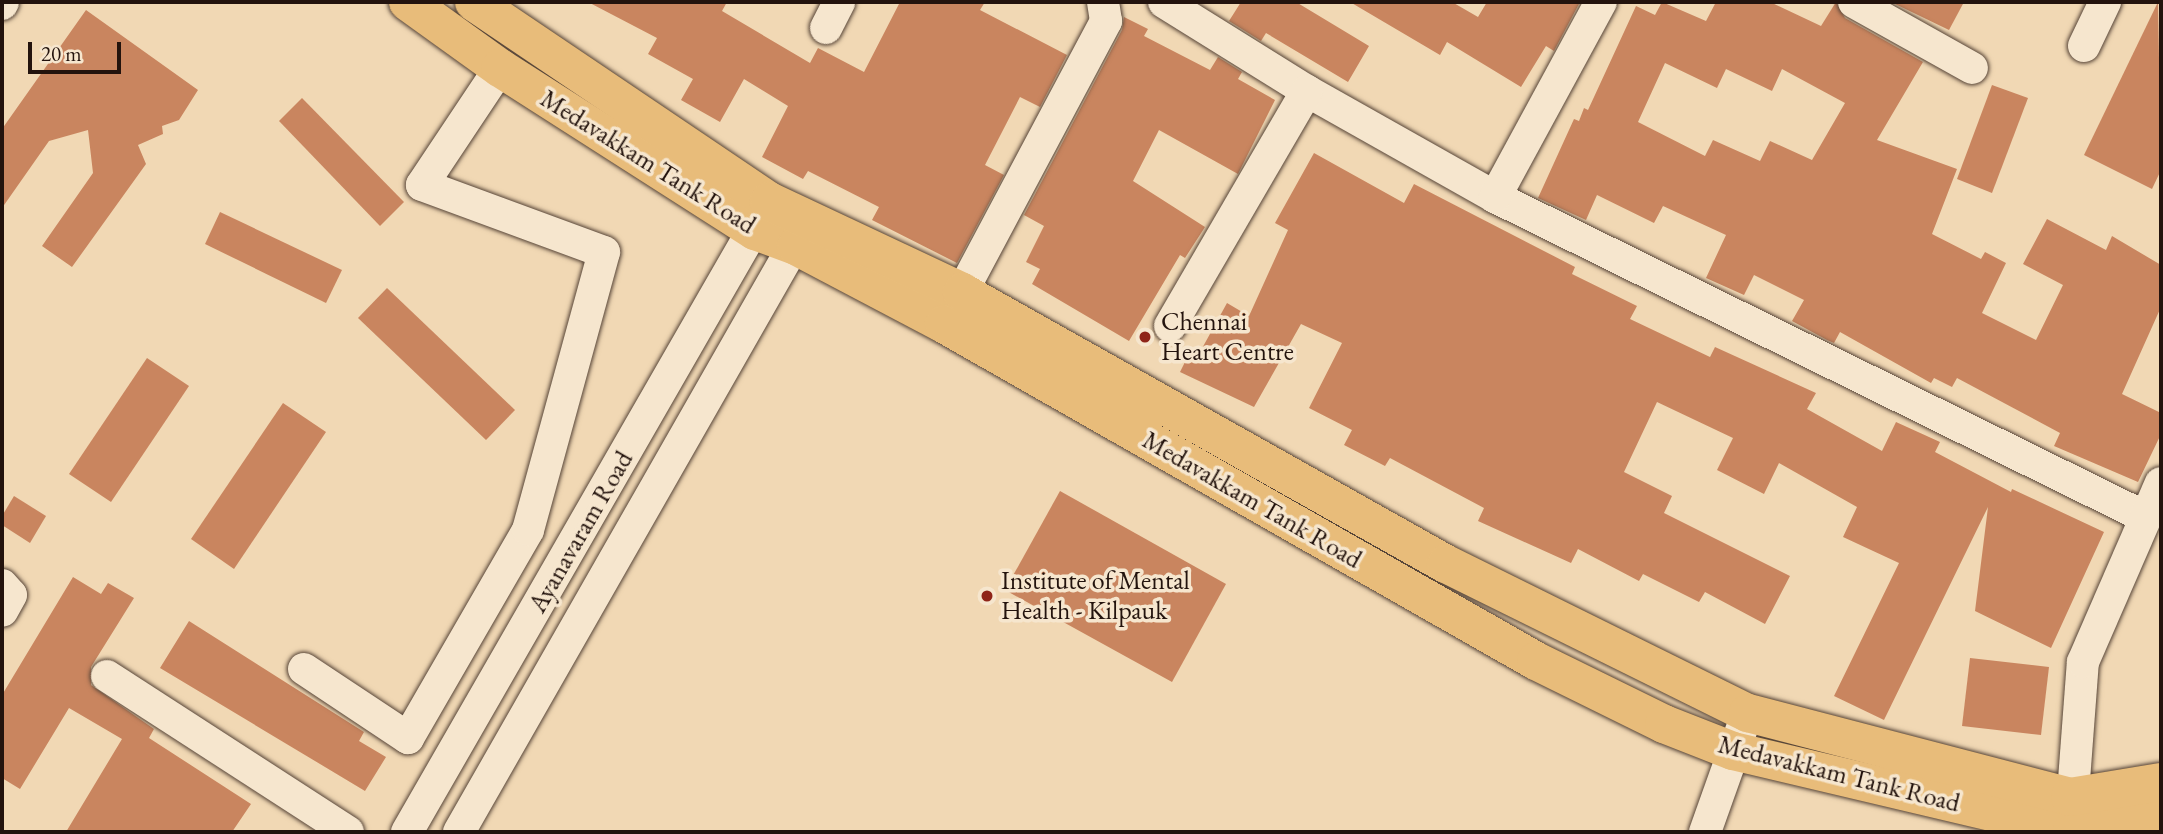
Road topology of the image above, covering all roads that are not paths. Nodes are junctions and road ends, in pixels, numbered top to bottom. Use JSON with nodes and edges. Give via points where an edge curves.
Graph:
{"nodes":[{"id":1,"x":408,"y":2,"type":"edge"},
{"id":2,"x":474,"y":2,"type":"edge"},
{"id":3,"x":1103,"y":2,"type":"edge"},
{"id":4,"x":1164,"y":2,"type":"edge"},
{"id":5,"x":1601,"y":2,"type":"edge"},
{"id":6,"x":1854,"y":2,"type":"edge"},
{"id":7,"x":2105,"y":2,"type":"edge"},
{"id":8,"x":2084,"y":46,"type":"dead end"},
{"id":9,"x":500,"y":68,"type":"junction"},
{"id":10,"x":1972,"y":68,"type":"dead end"},
{"id":11,"x":1307,"y":90,"type":"junction"},
{"id":12,"x":1495,"y":197,"type":"junction"},
{"id":13,"x":762,"y":216,"type":"junction"},
{"id":14,"x":803,"y":232,"type":"junction"},
{"id":15,"x":962,"y":292,"type":"junction"},
{"id":16,"x":1170,"y":326,"type":"dead end"},
{"id":17,"x":2161,"y":483,"type":"edge"},
{"id":18,"x":2145,"y":517,"type":"junction"},
{"id":19,"x":2,"y":585,"type":"edge"},
{"id":20,"x":2,"y":611,"type":"edge"},
{"id":21,"x":304,"y":669,"type":"dead end"},
{"id":22,"x":107,"y":676,"type":"dead end"},
{"id":23,"x":1748,"y":713,"type":"junction"},
{"id":24,"x":1733,"y":751,"type":"junction"},
{"id":25,"x":2161,"y":782,"type":"edge"},
{"id":26,"x":2161,"y":814,"type":"edge"},
{"id":27,"x":2071,"y":820,"type":"edge"},
{"id":28,"x":348,"y":832,"type":"edge"},
{"id":29,"x":407,"y":832,"type":"edge"},
{"id":30,"x":459,"y":832,"type":"edge"},
{"id":31,"x":1705,"y":832,"type":"edge"}],
"edges":[{"from":1,"to":9,"type":"main road","name":"Medavakkam Tank Road"},
{"from":2,"to":13,"type":"main road","name":"Medavakkam Tank Road"},
{"from":3,"to":15,"type":"street","via":[[1106,21]]},
{"from":4,"to":11,"type":"street"},
{"from":5,"to":12,"type":"street"},
{"from":6,"to":10,"type":"street"},
{"from":7,"to":8,"type":"street"},
{"from":9,"to":13,"type":"main road","name":"Medavakkam Tank Road"},
{"from":9,"to":21,"type":"street","via":[[422,185],[604,252],[528,530],[408,738]]},
{"from":11,"to":12,"type":"street"},
{"from":11,"to":16,"type":"street"},
{"from":12,"to":18,"type":"street"},
{"from":13,"to":14,"type":"main road","name":"Medavakkam Tank Road"},
{"from":13,"to":29,"type":"street","name":"Ayanavaram Road"},
{"from":14,"to":15,"type":"main road","name":"Medavakkam Tank Road"},
{"from":14,"to":24,"type":"main road","name":"Medavakkam Tank Road","via":[[944,324],[1536,661],[1664,724]]},
{"from":14,"to":30,"type":"street","name":"Ayanavaram Road"},
{"from":15,"to":23,"type":"main road","name":"Medavakkam Tank Road","via":[[1446,564]]},
{"from":17,"to":18,"type":"street"},
{"from":18,"to":27,"type":"street","via":[[2083,662]]},
{"from":19,"to":20,"type":"street","via":[[11,595]]},
{"from":22,"to":28,"type":"street"},
{"from":23,"to":24,"type":"street"},
{"from":23,"to":27,"type":"main road","name":"Medavakkam Tank Road"},
{"from":24,"to":27,"type":"main road","name":"Medavakkam Tank Road"},
{"from":24,"to":31,"type":"street"},
{"from":25,"to":27,"type":"main road","name":"Medavakkam Tank Road"},
{"from":26,"to":27,"type":"main road","name":"Medavakkam Tank Road"}]}
